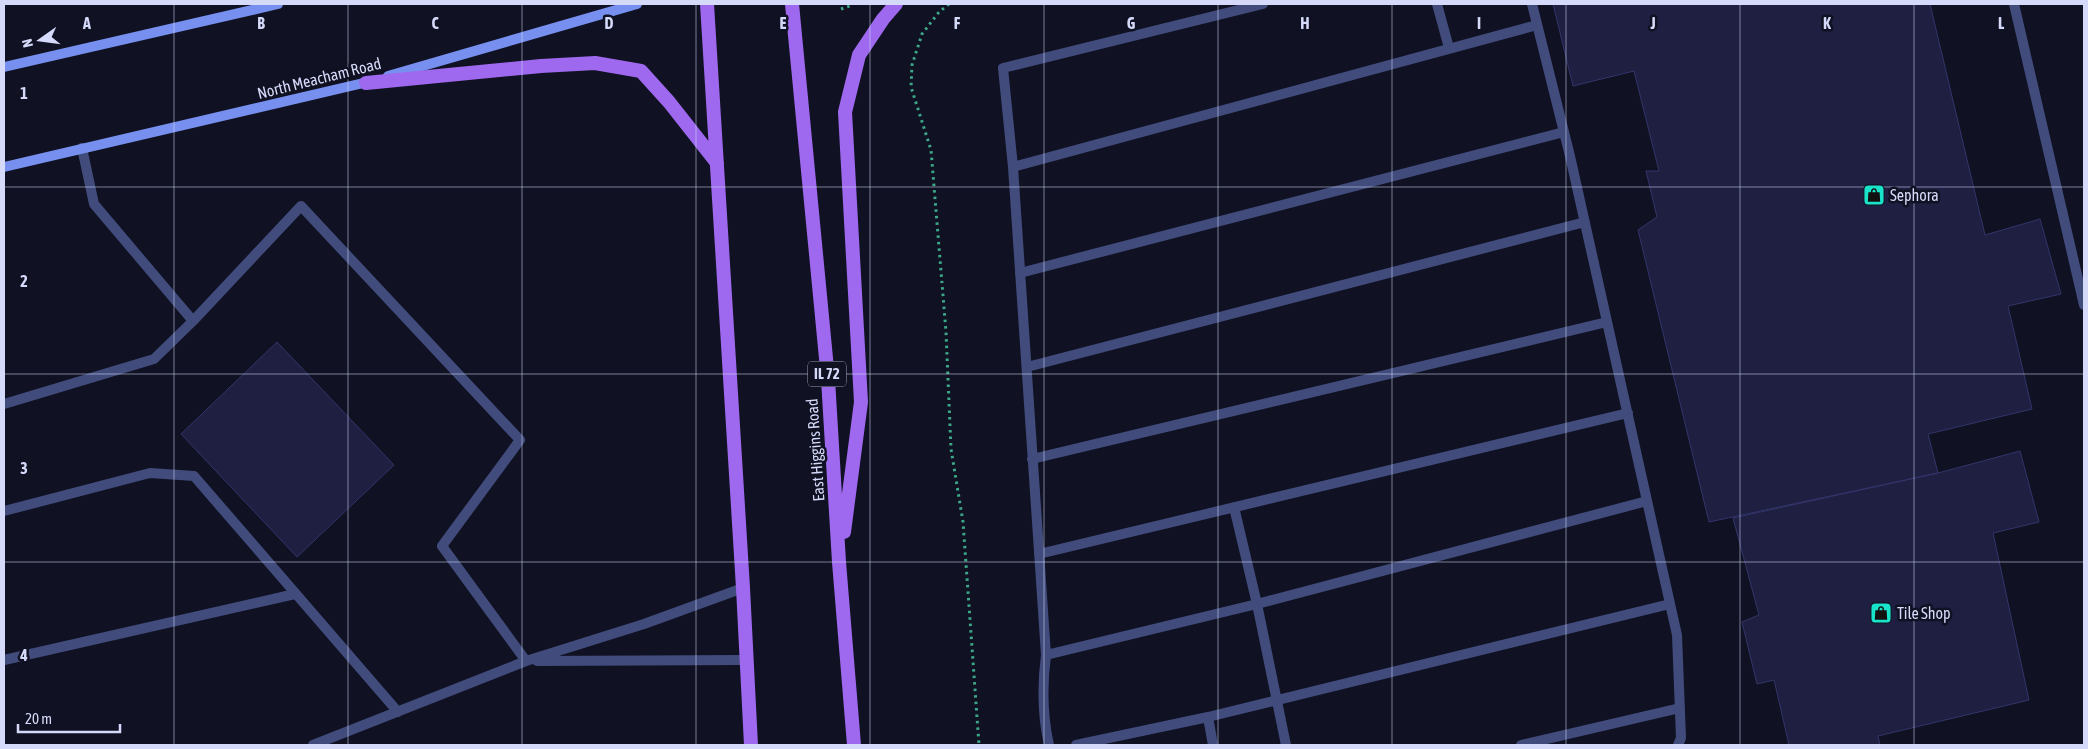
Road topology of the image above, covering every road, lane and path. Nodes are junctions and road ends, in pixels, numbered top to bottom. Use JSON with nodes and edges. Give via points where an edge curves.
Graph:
{"nodes":[{"id":1,"x":278,"y":4,"type":"edge"},
{"id":2,"x":637,"y":4,"type":"edge"},
{"id":3,"x":708,"y":4,"type":"edge"},
{"id":4,"x":792,"y":4,"type":"edge"},
{"id":5,"x":858,"y":4,"type":"edge"},
{"id":6,"x":896,"y":4,"type":"edge"},
{"id":7,"x":949,"y":4,"type":"edge"},
{"id":8,"x":1263,"y":4,"type":"edge"},
{"id":9,"x":1437,"y":4,"type":"edge"},
{"id":10,"x":1532,"y":4,"type":"edge"},
{"id":11,"x":2014,"y":4,"type":"edge"},
{"id":12,"x":853,"y":5,"type":"edge"},
{"id":13,"x":841,"y":9,"type":"dead end"},
{"id":14,"x":1537,"y":25,"type":"junction"},
{"id":15,"x":1449,"y":48,"type":"junction"},
{"id":16,"x":4,"y":67,"type":"edge"},
{"id":17,"x":366,"y":83,"type":"junction"},
{"id":18,"x":1564,"y":132,"type":"junction"},
{"id":19,"x":82,"y":148,"type":"junction"},
{"id":20,"x":717,"y":163,"type":"junction"},
{"id":21,"x":1012,"y":166,"type":"junction"},
{"id":22,"x":4,"y":167,"type":"edge"},
{"id":23,"x":1585,"y":222,"type":"junction"},
{"id":24,"x":1020,"y":273,"type":"junction"},
{"id":25,"x":2084,"y":305,"type":"edge"},
{"id":26,"x":193,"y":321,"type":"junction"},
{"id":27,"x":1607,"y":322,"type":"junction"},
{"id":28,"x":1027,"y":367,"type":"junction"},
{"id":29,"x":4,"y":404,"type":"edge"},
{"id":30,"x":1628,"y":413,"type":"junction"},
{"id":31,"x":1032,"y":459,"type":"junction"},
{"id":32,"x":1647,"y":501,"type":"junction"},
{"id":33,"x":1234,"y":507,"type":"junction"},
{"id":34,"x":4,"y":511,"type":"edge"},
{"id":35,"x":1039,"y":554,"type":"junction"},
{"id":36,"x":839,"y":562,"type":"junction"},
{"id":37,"x":743,"y":588,"type":"junction"},
{"id":38,"x":295,"y":594,"type":"junction"},
{"id":39,"x":1257,"y":604,"type":"junction"},
{"id":40,"x":1670,"y":604,"type":"junction"},
{"id":41,"x":1046,"y":655,"type":"junction"},
{"id":42,"x":4,"y":660,"type":"edge"},
{"id":43,"x":745,"y":660,"type":"junction"},
{"id":44,"x":526,"y":661,"type":"junction"},
{"id":45,"x":1277,"y":700,"type":"junction"},
{"id":46,"x":1680,"y":708,"type":"junction"},
{"id":47,"x":398,"y":712,"type":"junction"},
{"id":48,"x":1208,"y":717,"type":"junction"},
{"id":49,"x":314,"y":745,"type":"edge"},
{"id":50,"x":751,"y":745,"type":"edge"},
{"id":51,"x":854,"y":745,"type":"edge"},
{"id":52,"x":979,"y":745,"type":"edge"},
{"id":53,"x":1049,"y":745,"type":"edge"},
{"id":54,"x":1076,"y":745,"type":"edge"},
{"id":55,"x":1213,"y":745,"type":"edge"},
{"id":56,"x":1286,"y":745,"type":"edge"},
{"id":57,"x":1522,"y":745,"type":"edge"},
{"id":58,"x":1678,"y":745,"type":"edge"}],
"edges":[{"from":1,"to":16,"type":"main road"},
{"from":2,"to":17,"type":"main road","name":"North Meacham Road"},
{"from":3,"to":20,"type":"main road"},
{"from":4,"to":36,"type":"main road","name":"East Higgins Road","number":"IL 72","via":[[828,379]]},
{"from":5,"to":12,"type":"path"},
{"from":6,"to":36,"type":"main road","via":[[859,55],[845,112],[862,402]]},
{"from":7,"to":52,"type":"path","via":[[922,34],[912,66],[911,87],[931,150],[946,332],[951,448],[963,522]]},
{"from":8,"to":21,"type":"lane","via":[[1003,68]]},
{"from":9,"to":15,"type":"lane"},
{"from":10,"to":14,"type":"lane"},
{"from":11,"to":25,"type":"lane"},
{"from":12,"to":13,"type":"path"},
{"from":14,"to":15,"type":"lane"},
{"from":14,"to":18,"type":"lane"},
{"from":15,"to":21,"type":"lane"},
{"from":17,"to":19,"type":"main road","name":"North Meacham Road"},
{"from":17,"to":20,"type":"main road","via":[[595,63],[641,70]]},
{"from":18,"to":23,"type":"lane"},
{"from":18,"to":24,"type":"lane"},
{"from":19,"to":22,"type":"main road","name":"North Meacham Road"},
{"from":19,"to":26,"type":"lane","via":[[94,204]]},
{"from":20,"to":37,"type":"main road"},
{"from":21,"to":24,"type":"lane"},
{"from":23,"to":27,"type":"lane"},
{"from":23,"to":28,"type":"lane"},
{"from":24,"to":28,"type":"lane"},
{"from":26,"to":29,"type":"lane","via":[[154,359]]},
{"from":26,"to":44,"type":"lane","via":[[301,206],[520,440],[442,546]]},
{"from":27,"to":30,"type":"lane"},
{"from":27,"to":31,"type":"lane"},
{"from":28,"to":31,"type":"lane"},
{"from":30,"to":32,"type":"lane"},
{"from":30,"to":33,"type":"lane"},
{"from":31,"to":35,"type":"lane"},
{"from":32,"to":39,"type":"lane"},
{"from":32,"to":40,"type":"lane"},
{"from":33,"to":35,"type":"lane"},
{"from":33,"to":39,"type":"lane"},
{"from":34,"to":38,"type":"lane","via":[[150,473],[194,476]]},
{"from":35,"to":41,"type":"lane"},
{"from":36,"to":51,"type":"main road","name":"East Higgins Road","number":"IL 72"},
{"from":37,"to":43,"type":"main road"},
{"from":37,"to":44,"type":"lane","via":[[644,624]]},
{"from":38,"to":42,"type":"lane"},
{"from":38,"to":47,"type":"lane"},
{"from":39,"to":41,"type":"lane"},
{"from":39,"to":45,"type":"lane"},
{"from":40,"to":45,"type":"lane"},
{"from":40,"to":46,"type":"lane","via":[[1676,635]]},
{"from":41,"to":53,"type":"lane","via":[[1042,687],[1043,720]]},
{"from":43,"to":44,"type":"lane"},
{"from":43,"to":50,"type":"main road"},
{"from":44,"to":47,"type":"lane"},
{"from":45,"to":48,"type":"lane"},
{"from":45,"to":56,"type":"lane"},
{"from":46,"to":57,"type":"lane"},
{"from":46,"to":58,"type":"lane","via":[[1682,738]]},
{"from":47,"to":49,"type":"lane"},
{"from":48,"to":54,"type":"lane"},
{"from":48,"to":55,"type":"lane"}]}
